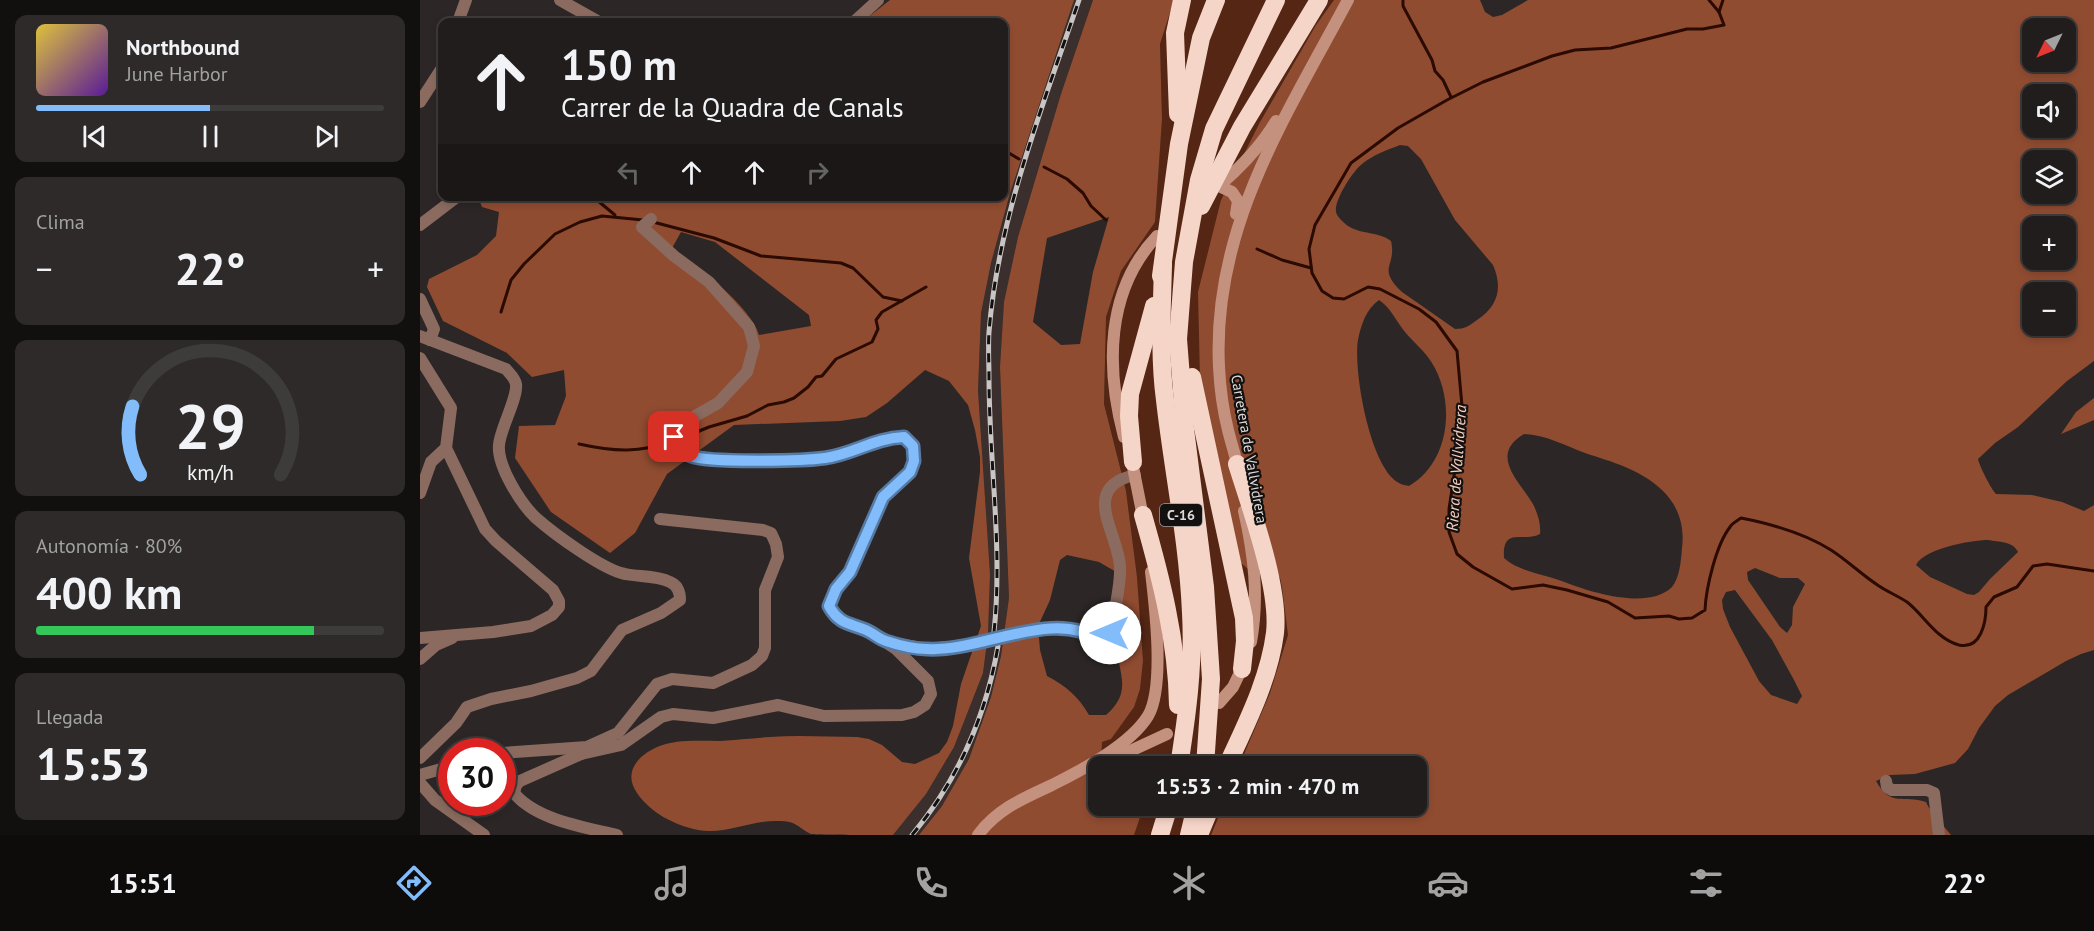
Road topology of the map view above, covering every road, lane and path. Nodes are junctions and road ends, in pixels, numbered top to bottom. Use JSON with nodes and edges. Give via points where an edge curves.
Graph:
{"nodes":[{"id":1,"x":466,"y":0,"type":"edge"},
{"id":2,"x":560,"y":0,"type":"edge"},
{"id":3,"x":878,"y":0,"type":"edge"},
{"id":4,"x":1182,"y":0,"type":"edge"},
{"id":5,"x":1216,"y":0,"type":"edge"},
{"id":6,"x":1276,"y":0,"type":"edge"},
{"id":7,"x":1319,"y":0,"type":"edge"},
{"id":8,"x":1348,"y":0,"type":"edge"},
{"id":9,"x":459,"y":18,"type":"edge"},
{"id":10,"x":592,"y":18,"type":"edge"},
{"id":11,"x":858,"y":18,"type":"edge"},
{"id":12,"x":438,"y":74,"type":"edge"},
{"id":13,"x":1301,"y":84,"type":"junction"},
{"id":14,"x":420,"y":102,"type":"edge"},
{"id":15,"x":1179,"y":144,"type":"junction"},
{"id":16,"x":451,"y":201,"type":"edge"},
{"id":17,"x":651,"y":219,"type":"dead end"},
{"id":18,"x":420,"y":225,"type":"edge"},
{"id":19,"x":1189,"y":229,"type":"junction"},
{"id":20,"x":1157,"y":236,"type":"dead end"},
{"id":21,"x":1232,"y":245,"type":"junction"},
{"id":22,"x":1184,"y":262,"type":"junction"},
{"id":23,"x":1163,"y":264,"type":"junction"},
{"id":24,"x":420,"y":299,"type":"edge"},
{"id":25,"x":425,"y":338,"type":"edge"},
{"id":26,"x":420,"y":358,"type":"edge"},
{"id":27,"x":446,"y":448,"type":"junction"},
{"id":28,"x":1237,"y":464,"type":"junction"},
{"id":29,"x":1134,"y":469,"type":"junction"},
{"id":30,"x":420,"y":493,"type":"edge"},
{"id":31,"x":1143,"y":515,"type":"junction"},
{"id":32,"x":660,"y":519,"type":"dead end"},
{"id":33,"x":459,"y":635,"type":"junction"},
{"id":34,"x":420,"y":638,"type":"edge"},
{"id":35,"x":886,"y":641,"type":"junction"},
{"id":36,"x":420,"y":659,"type":"edge"},
{"id":37,"x":1242,"y":669,"type":"junction"},
{"id":38,"x":1219,"y":703,"type":"dead end"},
{"id":39,"x":1149,"y":715,"type":"junction"},
{"id":40,"x":584,"y":750,"type":"junction"},
{"id":41,"x":516,"y":752,"type":"edge"},
{"id":42,"x":1120,"y":756,"type":"edge"},
{"id":43,"x":1171,"y":756,"type":"edge"},
{"id":44,"x":1181,"y":756,"type":"edge"},
{"id":45,"x":1206,"y":756,"type":"edge"},
{"id":46,"x":1231,"y":756,"type":"edge"},
{"id":47,"x":420,"y":758,"type":"edge"},
{"id":48,"x":438,"y":770,"type":"edge"},
{"id":49,"x":1088,"y":770,"type":"edge"},
{"id":50,"x":420,"y":775,"type":"edge"},
{"id":51,"x":1063,"y":779,"type":"junction"},
{"id":52,"x":1886,"y":781,"type":"dead end"},
{"id":53,"x":420,"y":783,"type":"edge"},
{"id":54,"x":1157,"y":816,"type":"edge"},
{"id":55,"x":1166,"y":816,"type":"edge"},
{"id":56,"x":1194,"y":816,"type":"edge"},
{"id":57,"x":1207,"y":816,"type":"edge"},
{"id":58,"x":484,"y":835,"type":"edge"},
{"id":59,"x":617,"y":835,"type":"edge"},
{"id":60,"x":978,"y":835,"type":"edge"},
{"id":61,"x":1152,"y":835,"type":"edge"},
{"id":62,"x":1160,"y":835,"type":"edge"},
{"id":63,"x":1189,"y":835,"type":"edge"},
{"id":64,"x":1199,"y":835,"type":"edge"},
{"id":65,"x":1939,"y":835,"type":"edge"}],
"edges":[{"from":1,"to":9,"type":"street"},
{"from":2,"to":10,"type":"street"},
{"from":3,"to":11,"type":"street"},
{"from":4,"to":15,"type":"highway","number":"C-16","via":[[1175,33]]},
{"from":5,"to":15,"type":"highway","number":"C-16","via":[[1201,38]]},
{"from":6,"to":19,"type":"highway","number":"C-16","via":[[1214,129]]},
{"from":7,"to":19,"type":"highway","number":"C-16","via":[[1242,127]]},
{"from":8,"to":13,"type":"main road"},
{"from":12,"to":14,"type":"street"},
{"from":13,"to":21,"type":"main road","name":"Carretera de Vallvidrera","via":[[1250,190]]},
{"from":13,"to":21,"type":"main road","via":[[1261,143],[1219,186],[1232,192],[1238,201]]},
{"from":15,"to":23,"type":"highway","number":"C-16"},
{"from":16,"to":18,"type":"street"},
{"from":17,"to":35,"type":"street","via":[[642,227],[709,282],[749,327],[754,346],[747,372],[718,403],[683,423],[674,437],[678,448],[693,457],[777,460],[824,458],[887,438],[904,437],[913,446],[910,472],[883,497],[850,572],[829,606],[835,617]]},
{"from":19,"to":22,"type":"highway","number":"C-16"},
{"from":20,"to":29,"type":"main road","via":[[1125,286],[1112,345],[1117,405]]},
{"from":21,"to":28,"type":"main road","name":"Carretera de Vallvidrera","via":[[1221,304],[1219,367],[1223,405]]},
{"from":22,"to":37,"type":"highway","via":[[1189,361],[1244,618]]},
{"from":22,"to":45,"type":"highway","number":"C-16","via":[[1178,339],[1185,429],[1206,587],[1211,679]]},
{"from":23,"to":29,"type":"highway","via":[[1130,394]]},
{"from":23,"to":44,"type":"highway","number":"C-16","via":[[1165,398],[1191,612],[1192,668]]},
{"from":24,"to":25,"type":"street","via":[[434,329]]},
{"from":25,"to":47,"type":"street","via":[[506,369],[513,377],[515,392],[499,453],[513,487],[534,515],[551,531],[613,570],[668,580],[680,593],[680,600],[622,630],[591,671],[467,707]]},
{"from":26,"to":27,"type":"street","via":[[451,408]]},
{"from":27,"to":30,"type":"street","via":[[431,462]]},
{"from":27,"to":33,"type":"street","via":[[489,534],[553,590],[559,601],[552,615],[538,624]]},
{"from":28,"to":37,"type":"main road","name":"Carretera de Vallvidrera","via":[[1255,576],[1254,621],[1249,654]]},
{"from":28,"to":46,"type":"highway","via":[[1272,588],[1275,622],[1266,673]]},
{"from":29,"to":31,"type":"main road"},
{"from":29,"to":35,"type":"street","bridge":true,"via":[[1113,484],[1104,504],[1120,569],[1108,639],[1102,641],[1074,628],[1049,628],[973,645],[927,649]]},
{"from":31,"to":39,"type":"main road","via":[[1158,650]]},
{"from":31,"to":43,"type":"highway","via":[[1175,651],[1178,707]]},
{"from":32,"to":40,"type":"street","via":[[771,533],[778,557],[765,590],[765,648],[752,665],[713,683],[672,679],[657,684],[618,733]]},
{"from":33,"to":34,"type":"street"},
{"from":33,"to":36,"type":"street","via":[[436,645]]},
{"from":35,"to":40,"type":"street","via":[[928,681],[931,694],[914,712],[824,716],[778,705],[713,718],[674,714],[661,717],[621,745]]},
{"from":37,"to":38,"type":"main road","name":"Carretera de Vallvidrera"},
{"from":39,"to":42,"type":"main road","via":[[1155,731],[1167,734]]},
{"from":39,"to":51,"type":"main road","via":[[1119,745]]},
{"from":40,"to":41,"type":"street"},
{"from":40,"to":59,"type":"street","via":[[520,781],[514,793],[528,806],[559,820]]},
{"from":48,"to":50,"type":"street"},
{"from":49,"to":51,"type":"main road"},
{"from":51,"to":60,"type":"main road","via":[[1005,808]]},
{"from":52,"to":65,"type":"street","via":[[1892,790],[1934,793]]},
{"from":53,"to":58,"type":"street","via":[[443,807]]},
{"from":54,"to":61,"type":"highway"},
{"from":55,"to":62,"type":"highway"},
{"from":56,"to":63,"type":"highway"},
{"from":57,"to":64,"type":"highway"}]}
